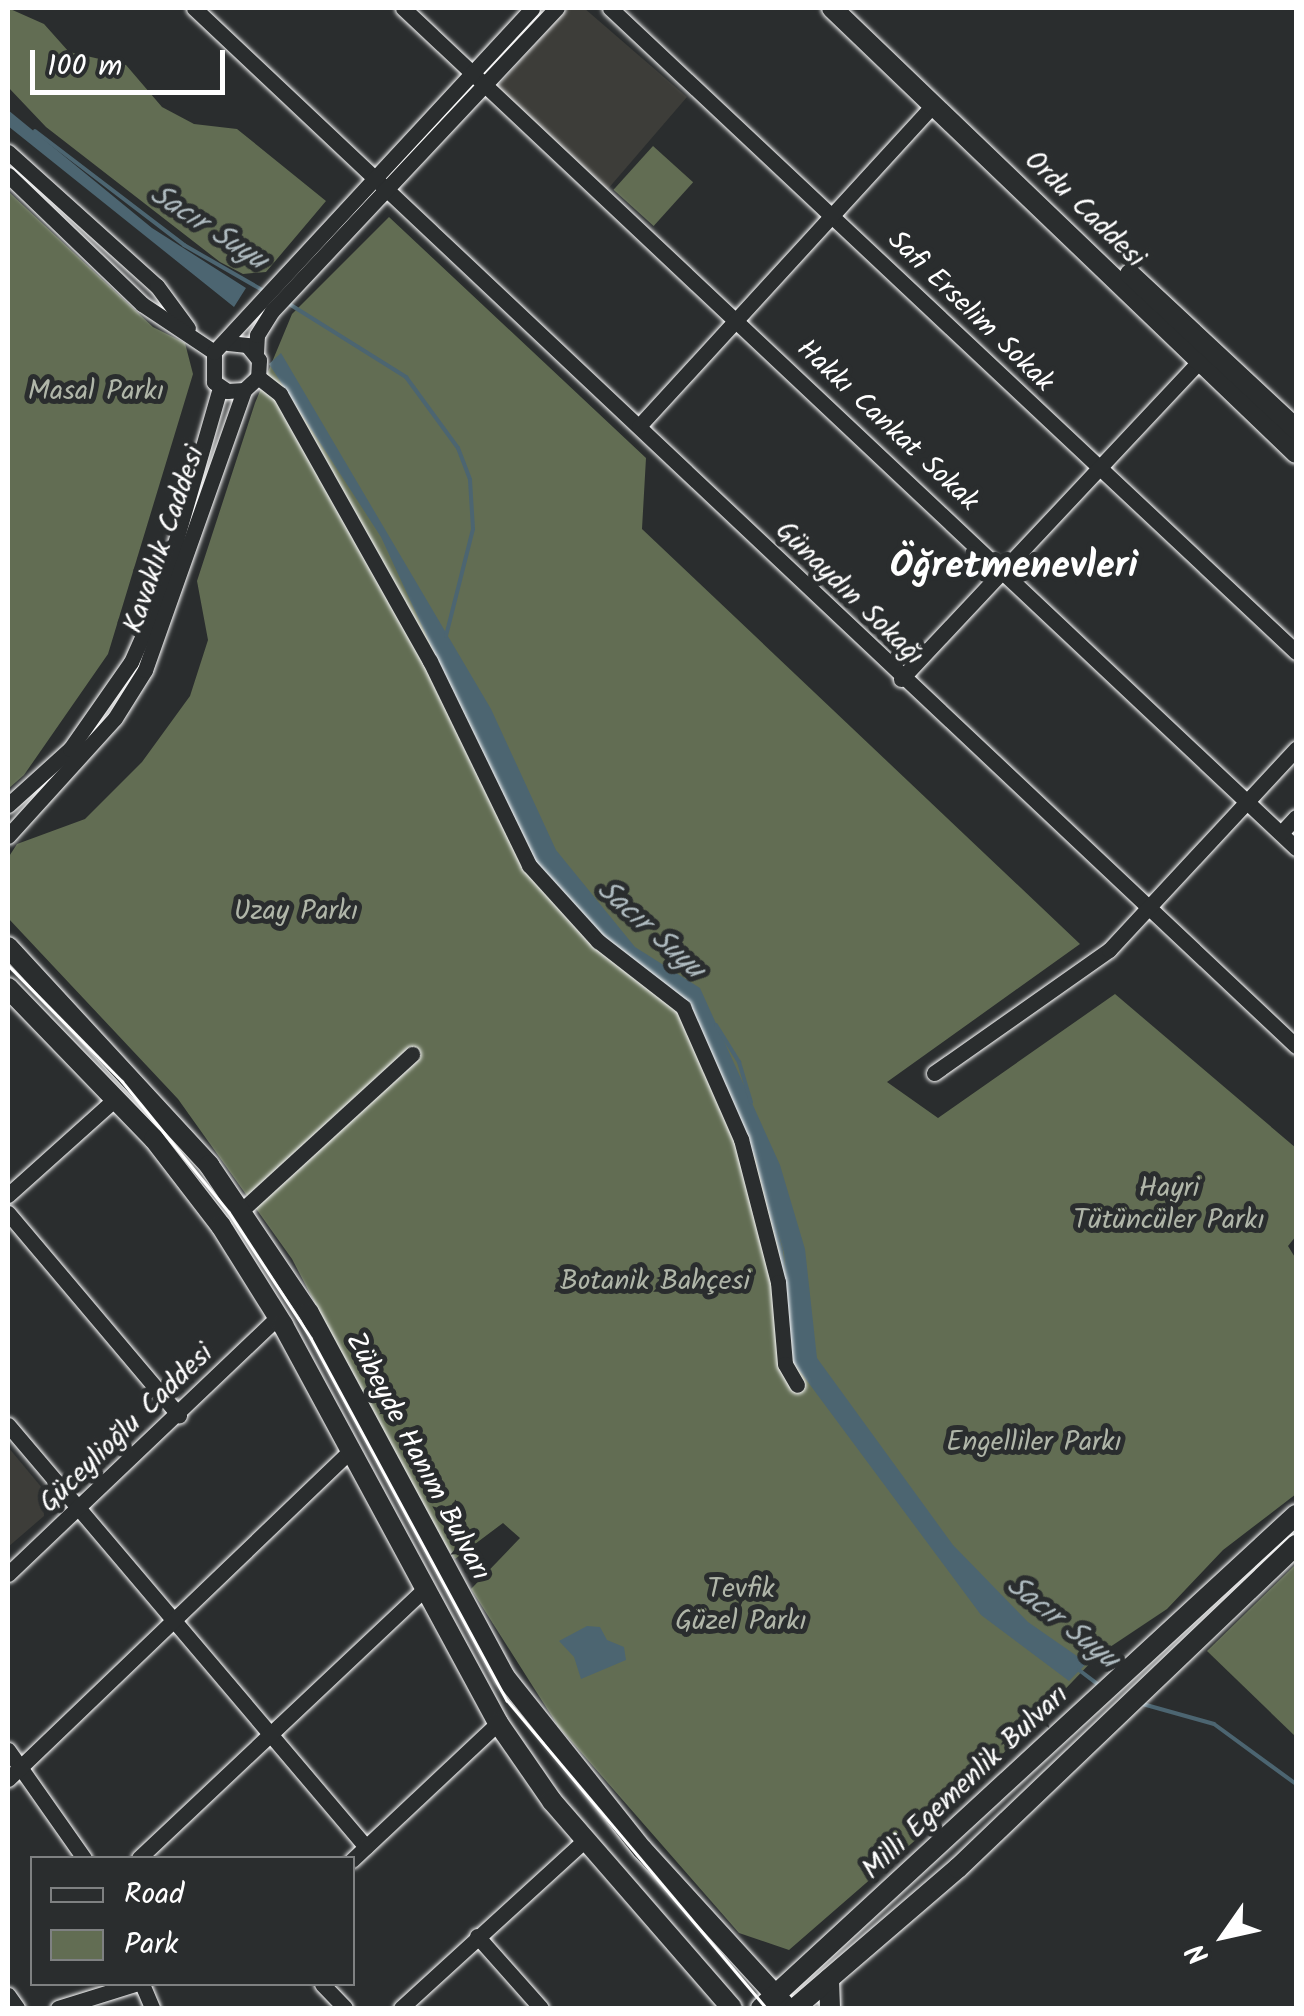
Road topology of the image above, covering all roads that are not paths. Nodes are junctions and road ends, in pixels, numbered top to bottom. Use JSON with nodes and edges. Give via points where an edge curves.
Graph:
{"nodes":[{"id":1,"x":194,"y":8,"type":"edge"},
{"id":2,"x":403,"y":8,"type":"edge"},
{"id":3,"x":532,"y":8,"type":"edge"},
{"id":4,"x":557,"y":8,"type":"edge"},
{"id":5,"x":610,"y":8,"type":"edge"},
{"id":6,"x":832,"y":8,"type":"edge"},
{"id":7,"x":846,"y":8,"type":"edge"},
{"id":8,"x":472,"y":71,"type":"junction"},
{"id":9,"x":482,"y":86,"type":"junction"},
{"id":10,"x":933,"y":105,"type":"junction"},
{"id":11,"x":8,"y":152,"type":"edge"},
{"id":12,"x":8,"y":175,"type":"edge"},
{"id":13,"x":371,"y":175,"type":"junction"},
{"id":14,"x":384,"y":192,"type":"junction"},
{"id":15,"x":833,"y":216,"type":"junction"},
{"id":16,"x":737,"y":319,"type":"junction"},
{"id":17,"x":194,"y":335,"type":"junction"},
{"id":18,"x":221,"y":347,"type":"junction"},
{"id":19,"x":256,"y":354,"type":"junction"},
{"id":20,"x":1200,"y":361,"type":"junction"},
{"id":21,"x":258,"y":377,"type":"junction"},
{"id":22,"x":220,"y":388,"type":"junction"},
{"id":23,"x":244,"y":390,"type":"junction"},
{"id":24,"x":639,"y":426,"type":"junction"},
{"id":25,"x":1296,"y":430,"type":"edge"},
{"id":26,"x":1296,"y":453,"type":"edge"},
{"id":27,"x":1096,"y":466,"type":"junction"},
{"id":28,"x":1001,"y":569,"type":"junction"},
{"id":29,"x":1296,"y":652,"type":"edge"},
{"id":30,"x":901,"y":679,"type":"junction"},
{"id":31,"x":1296,"y":749,"type":"edge"},
{"id":32,"x":1247,"y":801,"type":"junction"},
{"id":33,"x":8,"y":805,"type":"edge"},
{"id":34,"x":1296,"y":817,"type":"edge"},
{"id":35,"x":1281,"y":833,"type":"junction"},
{"id":36,"x":8,"y":836,"type":"edge"},
{"id":37,"x":1296,"y":848,"type":"edge"},
{"id":38,"x":1148,"y":903,"type":"junction"},
{"id":39,"x":8,"y":947,"type":"edge"},
{"id":40,"x":8,"y":988,"type":"edge"},
{"id":41,"x":1296,"y":1046,"type":"edge"},
{"id":42,"x":412,"y":1054,"type":"dead end"},
{"id":43,"x":934,"y":1073,"type":"dead end"},
{"id":44,"x":114,"y":1098,"type":"junction"},
{"id":45,"x":8,"y":1195,"type":"edge"},
{"id":46,"x":242,"y":1210,"type":"junction"},
{"id":47,"x":8,"y":1213,"type":"edge"},
{"id":48,"x":278,"y":1317,"type":"junction"},
{"id":49,"x":797,"y":1385,"type":"dead end"},
{"id":50,"x":179,"y":1414,"type":"junction"},
{"id":51,"x":8,"y":1426,"type":"edge"},
{"id":52,"x":350,"y":1451,"type":"junction"},
{"id":53,"x":80,"y":1511,"type":"junction"},
{"id":54,"x":1296,"y":1514,"type":"edge"},
{"id":55,"x":1296,"y":1545,"type":"edge"},
{"id":56,"x":8,"y":1574,"type":"edge"},
{"id":57,"x":424,"y":1589,"type":"junction"},
{"id":58,"x":169,"y":1622,"type":"junction"},
{"id":59,"x":498,"y":1723,"type":"junction"},
{"id":60,"x":268,"y":1737,"type":"junction"},
{"id":61,"x":8,"y":1750,"type":"edge"},
{"id":62,"x":21,"y":1768,"type":"junction"},
{"id":63,"x":8,"y":1779,"type":"edge"},
{"id":64,"x":586,"y":1838,"type":"junction"},
{"id":65,"x":366,"y":1847,"type":"junction"},
{"id":66,"x":83,"y":1856,"type":"edge"},
{"id":67,"x":141,"y":1856,"type":"edge"},
{"id":68,"x":355,"y":1857,"type":"edge"},
{"id":69,"x":477,"y":1936,"type":"junction"},
{"id":70,"x":807,"y":1971,"type":"junction"},
{"id":71,"x":756,"y":1975,"type":"junction"},
{"id":72,"x":829,"y":1979,"type":"junction"},
{"id":73,"x":708,"y":1982,"type":"junction"},
{"id":74,"x":131,"y":1986,"type":"edge"},
{"id":75,"x":139,"y":1986,"type":"edge"},
{"id":76,"x":324,"y":1986,"type":"edge"},
{"id":77,"x":8,"y":1994,"type":"edge"},
{"id":78,"x":780,"y":2005,"type":"edge"},
{"id":79,"x":17,"y":2008,"type":"edge"},
{"id":80,"x":58,"y":2008,"type":"edge"},
{"id":81,"x":152,"y":2008,"type":"edge"},
{"id":82,"x":345,"y":2008,"type":"edge"},
{"id":83,"x":400,"y":2008,"type":"edge"},
{"id":84,"x":542,"y":2008,"type":"edge"},
{"id":85,"x":715,"y":2008,"type":"edge"},
{"id":86,"x":732,"y":2008,"type":"edge"},
{"id":87,"x":830,"y":2008,"type":"edge"}],
"edges":[{"from":1,"to":13,"type":"street","name":"Günaydın Sokağı"},
{"from":2,"to":8,"type":"street","name":"Hakkı Cankat Sokak"},
{"from":3,"to":8,"type":"street"},
{"from":4,"to":9,"type":"street"},
{"from":5,"to":15,"type":"street","name":"Safi Erselim Sokak"},
{"from":6,"to":10,"type":"main road","name":"Ordu Caddesi"},
{"from":7,"to":25,"type":"main road","name":"Ordu Caddesi"},
{"from":8,"to":9,"type":"street","name":"Hakkı Cankat Sokak"},
{"from":8,"to":13,"type":"street"},
{"from":9,"to":14,"type":"street"},
{"from":9,"to":16,"type":"street","name":"Hakkı Cankat Sokak"},
{"from":10,"to":15,"type":"street"},
{"from":10,"to":20,"type":"main road","name":"Ordu Caddesi"},
{"from":11,"to":17,"type":"street","via":[[157,286]]},
{"from":12,"to":17,"type":"street","via":[[142,304]]},
{"from":13,"to":14,"type":"street","name":"Günaydın Sokağı"},
{"from":13,"to":18,"type":"street"},
{"from":14,"to":19,"type":"street","via":[[272,311],[257,335]]},
{"from":14,"to":24,"type":"street","name":"Günaydın Sokağı"},
{"from":15,"to":16,"type":"street"},
{"from":15,"to":27,"type":"street","name":"Safi Erselim Sokak"},
{"from":16,"to":24,"type":"street"},
{"from":16,"to":28,"type":"street","name":"Hakkı Cankat Sokak"},
{"from":17,"to":18,"type":"street"},
{"from":18,"to":19,"type":"street","via":[[247,345]]},
{"from":18,"to":22,"type":"street","via":[[209,367]]},
{"from":19,"to":21,"type":"street"},
{"from":20,"to":26,"type":"main road","name":"Ordu Caddesi"},
{"from":20,"to":27,"type":"street"},
{"from":21,"to":23,"type":"street"},
{"from":21,"to":49,"type":"street","via":[[280,394],[430,661],[528,865],[598,941],[683,1007],[742,1139],[778,1282],[785,1364]]},
{"from":22,"to":23,"type":"street"},
{"from":22,"to":33,"type":"street","name":"Kavaklık Caddesi","via":[[159,599],[131,662],[70,749]]},
{"from":23,"to":36,"type":"street","name":"Kavaklık Caddesi","via":[[145,670],[115,718]]},
{"from":24,"to":30,"type":"street","name":"Günaydın Sokağı"},
{"from":27,"to":28,"type":"street"},
{"from":27,"to":29,"type":"street","name":"Safi Erselim Sokak"},
{"from":28,"to":30,"type":"street"},
{"from":28,"to":32,"type":"street","name":"Hakkı Cankat Sokak"},
{"from":30,"to":38,"type":"street","name":"Günaydın Sokağı"},
{"from":31,"to":32,"type":"street"},
{"from":32,"to":35,"type":"street","name":"Hakkı Cankat Sokak"},
{"from":32,"to":38,"type":"street"},
{"from":34,"to":35,"type":"street"},
{"from":35,"to":37,"type":"street","name":"Hakkı Cankat Sokak"},
{"from":38,"to":41,"type":"street","name":"Günaydın Sokağı"},
{"from":38,"to":43,"type":"street","via":[[1082,972]]},
{"from":39,"to":46,"type":"main road","name":"Zübeyde Hanım Bulvarı","via":[[141,1088]]},
{"from":40,"to":44,"type":"main road","name":"Zübeyde Hanım Bulvarı"},
{"from":42,"to":46,"type":"street"},
{"from":44,"to":45,"type":"street"},
{"from":44,"to":48,"type":"main road","name":"Zübeyde Hanım Bulvarı","via":[[221,1226]]},
{"from":46,"to":71,"type":"main road","name":"Zübeyde Hanım Bulvarı","via":[[340,1366],[505,1678],[642,1849]]},
{"from":47,"to":50,"type":"street"},
{"from":48,"to":50,"type":"street","name":"Güceylioğlu Caddesi"},
{"from":48,"to":52,"type":"main road","name":"Zübeyde Hanım Bulvarı"},
{"from":50,"to":53,"type":"street","name":"Güceylioğlu Caddesi"},
{"from":51,"to":53,"type":"street"},
{"from":52,"to":57,"type":"main road","name":"Zübeyde Hanım Bulvarı"},
{"from":52,"to":58,"type":"street"},
{"from":53,"to":56,"type":"street","name":"Güceylioğlu Caddesi"},
{"from":53,"to":58,"type":"street"},
{"from":54,"to":70,"type":"main road","name":"Milli Egemenlik Bulvarı"},
{"from":55,"to":72,"type":"main road","name":"Milli Egemenlik Bulvarı","via":[[958,1868]]},
{"from":57,"to":59,"type":"main road","name":"Zübeyde Hanım Bulvarı"},
{"from":57,"to":60,"type":"street"},
{"from":58,"to":60,"type":"street"},
{"from":58,"to":62,"type":"street"},
{"from":59,"to":64,"type":"main road","name":"Zübeyde Hanım Bulvarı"},
{"from":59,"to":65,"type":"street"},
{"from":60,"to":65,"type":"street"},
{"from":60,"to":67,"type":"street"},
{"from":61,"to":62,"type":"street"},
{"from":62,"to":63,"type":"street"},
{"from":62,"to":66,"type":"street"},
{"from":64,"to":69,"type":"street"},
{"from":64,"to":73,"type":"main road","name":"Zübeyde Hanım Bulvarı"},
{"from":65,"to":68,"type":"street"},
{"from":69,"to":83,"type":"street"},
{"from":69,"to":84,"type":"street"},
{"from":70,"to":71,"type":"main road"},
{"from":70,"to":78,"type":"main road","name":"Milli Egemenlik Bulvarı"},
{"from":71,"to":78,"type":"main road","name":"Zübeyde Hanım Bulvarı"},
{"from":72,"to":78,"type":"main road","name":"Milli Egemenlik Bulvarı"},
{"from":72,"to":87,"type":"main road"},
{"from":73,"to":85,"type":"main road"},
{"from":73,"to":86,"type":"main road","name":"Zübeyde Hanım Bulvarı"},
{"from":74,"to":80,"type":"street"},
{"from":75,"to":81,"type":"street"},
{"from":76,"to":82,"type":"street"},
{"from":77,"to":79,"type":"street"}]}
